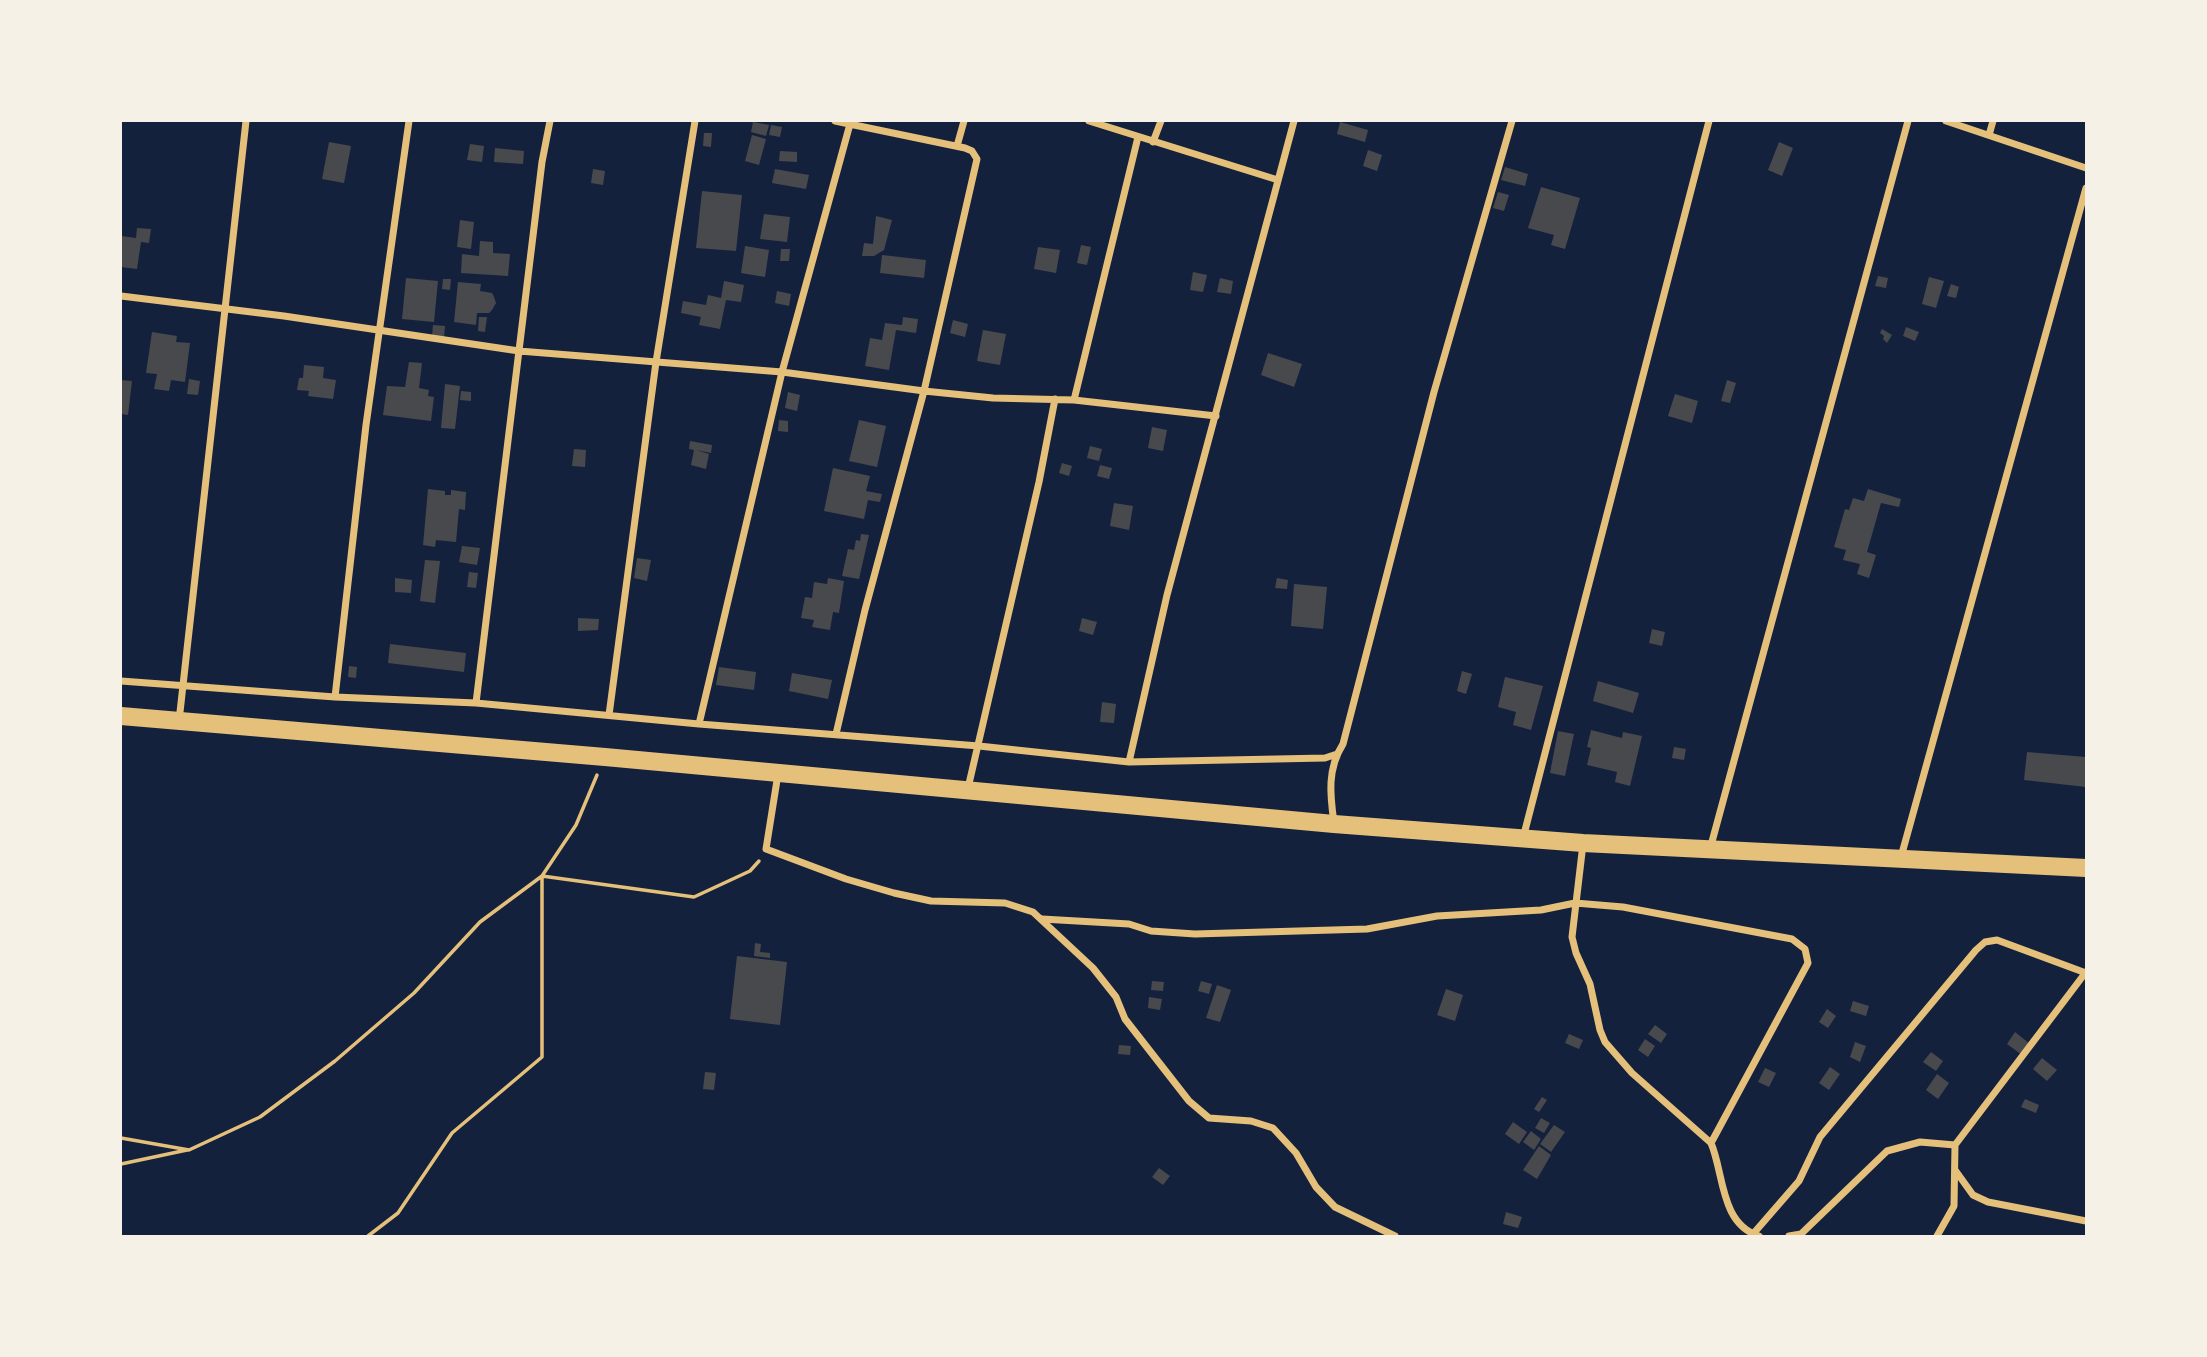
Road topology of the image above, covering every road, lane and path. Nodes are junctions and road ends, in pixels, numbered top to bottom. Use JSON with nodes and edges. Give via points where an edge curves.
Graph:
{"nodes":[{"id":1,"x":246,"y":121,"type":"edge"},
{"id":2,"x":410,"y":121,"type":"edge"},
{"id":3,"x":550,"y":121,"type":"edge"},
{"id":4,"x":695,"y":121,"type":"edge"},
{"id":5,"x":835,"y":121,"type":"edge"},
{"id":6,"x":964,"y":121,"type":"edge"},
{"id":7,"x":1089,"y":121,"type":"edge"},
{"id":8,"x":1161,"y":121,"type":"edge"},
{"id":9,"x":1294,"y":121,"type":"edge"},
{"id":10,"x":1511,"y":121,"type":"edge"},
{"id":11,"x":1709,"y":121,"type":"edge"},
{"id":12,"x":1908,"y":121,"type":"edge"},
{"id":13,"x":1946,"y":121,"type":"edge"},
{"id":14,"x":1993,"y":121,"type":"edge"},
{"id":15,"x":850,"y":124,"type":"junction"},
{"id":16,"x":1989,"y":135,"type":"junction"},
{"id":17,"x":1138,"y":137,"type":"junction"},
{"id":18,"x":1153,"y":142,"type":"junction"},
{"id":19,"x":957,"y":146,"type":"junction"},
{"id":20,"x":2086,"y":168,"type":"edge"},
{"id":21,"x":1278,"y":180,"type":"junction"},
{"id":22,"x":2086,"y":188,"type":"edge"},
{"id":23,"x":121,"y":296,"type":"edge"},
{"id":24,"x":224,"y":309,"type":"junction"},
{"id":25,"x":381,"y":330,"type":"junction"},
{"id":26,"x":519,"y":351,"type":"junction"},
{"id":27,"x":656,"y":362,"type":"junction"},
{"id":28,"x":782,"y":372,"type":"junction"},
{"id":29,"x":924,"y":391,"type":"junction"},
{"id":30,"x":1055,"y":400,"type":"junction"},
{"id":31,"x":1074,"y":400,"type":"junction"},
{"id":32,"x":1216,"y":416,"type":"junction"},
{"id":33,"x":121,"y":681,"type":"edge"},
{"id":34,"x":184,"y":685,"type":"junction"},
{"id":35,"x":335,"y":697,"type":"junction"},
{"id":36,"x":476,"y":703,"type":"junction"},
{"id":37,"x":609,"y":715,"type":"junction"},
{"id":38,"x":121,"y":716,"type":"edge"},
{"id":39,"x":179,"y":722,"type":"junction"},
{"id":40,"x":699,"y":724,"type":"junction"},
{"id":41,"x":836,"y":734,"type":"junction"},
{"id":42,"x":979,"y":746,"type":"junction"},
{"id":43,"x":1337,"y":754,"type":"junction"},
{"id":44,"x":605,"y":757,"type":"junction"},
{"id":45,"x":1129,"y":762,"type":"junction"},
{"id":46,"x":778,"y":774,"type":"junction"},
{"id":47,"x":968,"y":791,"type":"junction"},
{"id":48,"x":1334,"y":824,"type":"junction"},
{"id":49,"x":1522,"y":838,"type":"junction"},
{"id":50,"x":1583,"y":843,"type":"junction"},
{"id":51,"x":766,"y":849,"type":"junction"},
{"id":52,"x":1710,"y":849,"type":"junction"},
{"id":53,"x":1901,"y":857,"type":"junction"},
{"id":54,"x":2086,"y":868,"type":"edge"},
{"id":55,"x":541,"y":876,"type":"junction"},
{"id":56,"x":1575,"y":903,"type":"junction"},
{"id":57,"x":1042,"y":919,"type":"junction"},
{"id":58,"x":2086,"y":972,"type":"edge"},
{"id":59,"x":121,"y":1138,"type":"edge"},
{"id":60,"x":1711,"y":1143,"type":"junction"},
{"id":61,"x":1955,"y":1145,"type":"junction"},
{"id":62,"x":189,"y":1150,"type":"junction"},
{"id":63,"x":121,"y":1164,"type":"edge"},
{"id":64,"x":1955,"y":1170,"type":"junction"},
{"id":65,"x":2086,"y":1221,"type":"edge"},
{"id":66,"x":1756,"y":1235,"type":"edge"},
{"id":67,"x":1800,"y":1235,"type":"edge"},
{"id":68,"x":368,"y":1236,"type":"edge"},
{"id":69,"x":1395,"y":1236,"type":"edge"},
{"id":70,"x":1790,"y":1236,"type":"edge"},
{"id":71,"x":1937,"y":1236,"type":"edge"}],
"edges":[{"from":1,"to":24,"type":"street"},
{"from":2,"to":25,"type":"street"},
{"from":3,"to":26,"type":"street"},
{"from":4,"to":27,"type":"street"},
{"from":5,"to":15,"type":"street"},
{"from":6,"to":19,"type":"street"},
{"from":7,"to":17,"type":"street"},
{"from":8,"to":18,"type":"street"},
{"from":9,"to":21,"type":"street"},
{"from":10,"to":43,"type":"street"},
{"from":11,"to":49,"type":"street"},
{"from":12,"to":52,"type":"street"},
{"from":13,"to":16,"type":"street"},
{"from":14,"to":16,"type":"street"},
{"from":15,"to":19,"type":"street"},
{"from":15,"to":28,"type":"street"},
{"from":16,"to":20,"type":"street"},
{"from":17,"to":18,"type":"street"},
{"from":17,"to":31,"type":"street"},
{"from":18,"to":21,"type":"street"},
{"from":19,"to":29,"type":"street","via":[[972,151],[977,159]]},
{"from":21,"to":32,"type":"street"},
{"from":22,"to":53,"type":"street"},
{"from":23,"to":24,"type":"street"},
{"from":24,"to":25,"type":"street"},
{"from":24,"to":34,"type":"street"},
{"from":25,"to":26,"type":"street"},
{"from":25,"to":35,"type":"street"},
{"from":26,"to":27,"type":"street"},
{"from":26,"to":36,"type":"street"},
{"from":27,"to":28,"type":"street"},
{"from":27,"to":37,"type":"street"},
{"from":28,"to":29,"type":"street"},
{"from":28,"to":40,"type":"street"},
{"from":29,"to":30,"type":"street"},
{"from":29,"to":41,"type":"street"},
{"from":30,"to":31,"type":"street"},
{"from":30,"to":42,"type":"street"},
{"from":31,"to":32,"type":"street"},
{"from":32,"to":45,"type":"street","via":[[1167,595]]},
{"from":33,"to":34,"type":"street"},
{"from":34,"to":35,"type":"street"},
{"from":34,"to":39,"type":"street"},
{"from":35,"to":36,"type":"street"},
{"from":36,"to":37,"type":"street"},
{"from":37,"to":40,"type":"street"},
{"from":38,"to":39,"type":"highway"},
{"from":39,"to":44,"type":"highway"},
{"from":40,"to":41,"type":"street"},
{"from":41,"to":42,"type":"street"},
{"from":42,"to":45,"type":"street"},
{"from":42,"to":47,"type":"street"},
{"from":43,"to":45,"type":"street","via":[[1325,758]]},
{"from":43,"to":48,"type":"street","via":[[1329,786]]},
{"from":44,"to":46,"type":"highway"},
{"from":44,"to":55,"type":"path","via":[[576,825]]},
{"from":46,"to":47,"type":"highway"},
{"from":46,"to":51,"type":"street"},
{"from":47,"to":48,"type":"highway"},
{"from":48,"to":49,"type":"highway"},
{"from":49,"to":50,"type":"highway"},
{"from":50,"to":52,"type":"highway"},
{"from":50,"to":56,"type":"street"},
{"from":51,"to":55,"type":"path","via":[[750,871],[694,897]]},
{"from":51,"to":57,"type":"street","via":[[894,893],[931,901],[1005,903]]},
{"from":52,"to":53,"type":"highway"},
{"from":53,"to":54,"type":"highway"},
{"from":55,"to":62,"type":"path","via":[[480,922],[414,993],[335,1061],[260,1117]]},
{"from":55,"to":68,"type":"path","via":[[542,1057],[452,1133],[398,1213]]},
{"from":56,"to":57,"type":"street","via":[[1541,910],[1437,916],[1367,929],[1195,934],[1151,931],[1129,924]]},
{"from":56,"to":60,"type":"street","via":[[1572,937],[1605,1042],[1632,1073]]},
{"from":56,"to":60,"type":"street","via":[[1776,934],[1805,948],[1808,963],[1801,979]]},
{"from":57,"to":69,"type":"street","via":[[1093,968],[1116,997],[1125,1019],[1189,1101],[1209,1118],[1251,1121],[1273,1128],[1335,1207]]},
{"from":58,"to":61,"type":"street"},
{"from":58,"to":66,"type":"street","via":[[1997,940],[1984,942],[1820,1137],[1799,1181]]},
{"from":59,"to":62,"type":"path"},
{"from":60,"to":66,"type":"street","via":[[1733,1215]]},
{"from":61,"to":64,"type":"street"},
{"from":61,"to":67,"type":"street","via":[[1920,1142],[1887,1151]]},
{"from":62,"to":63,"type":"path"},
{"from":64,"to":65,"type":"street","via":[[1979,1199]]},
{"from":64,"to":71,"type":"street","via":[[1954,1206]]},
{"from":67,"to":70,"type":"street"}]}
